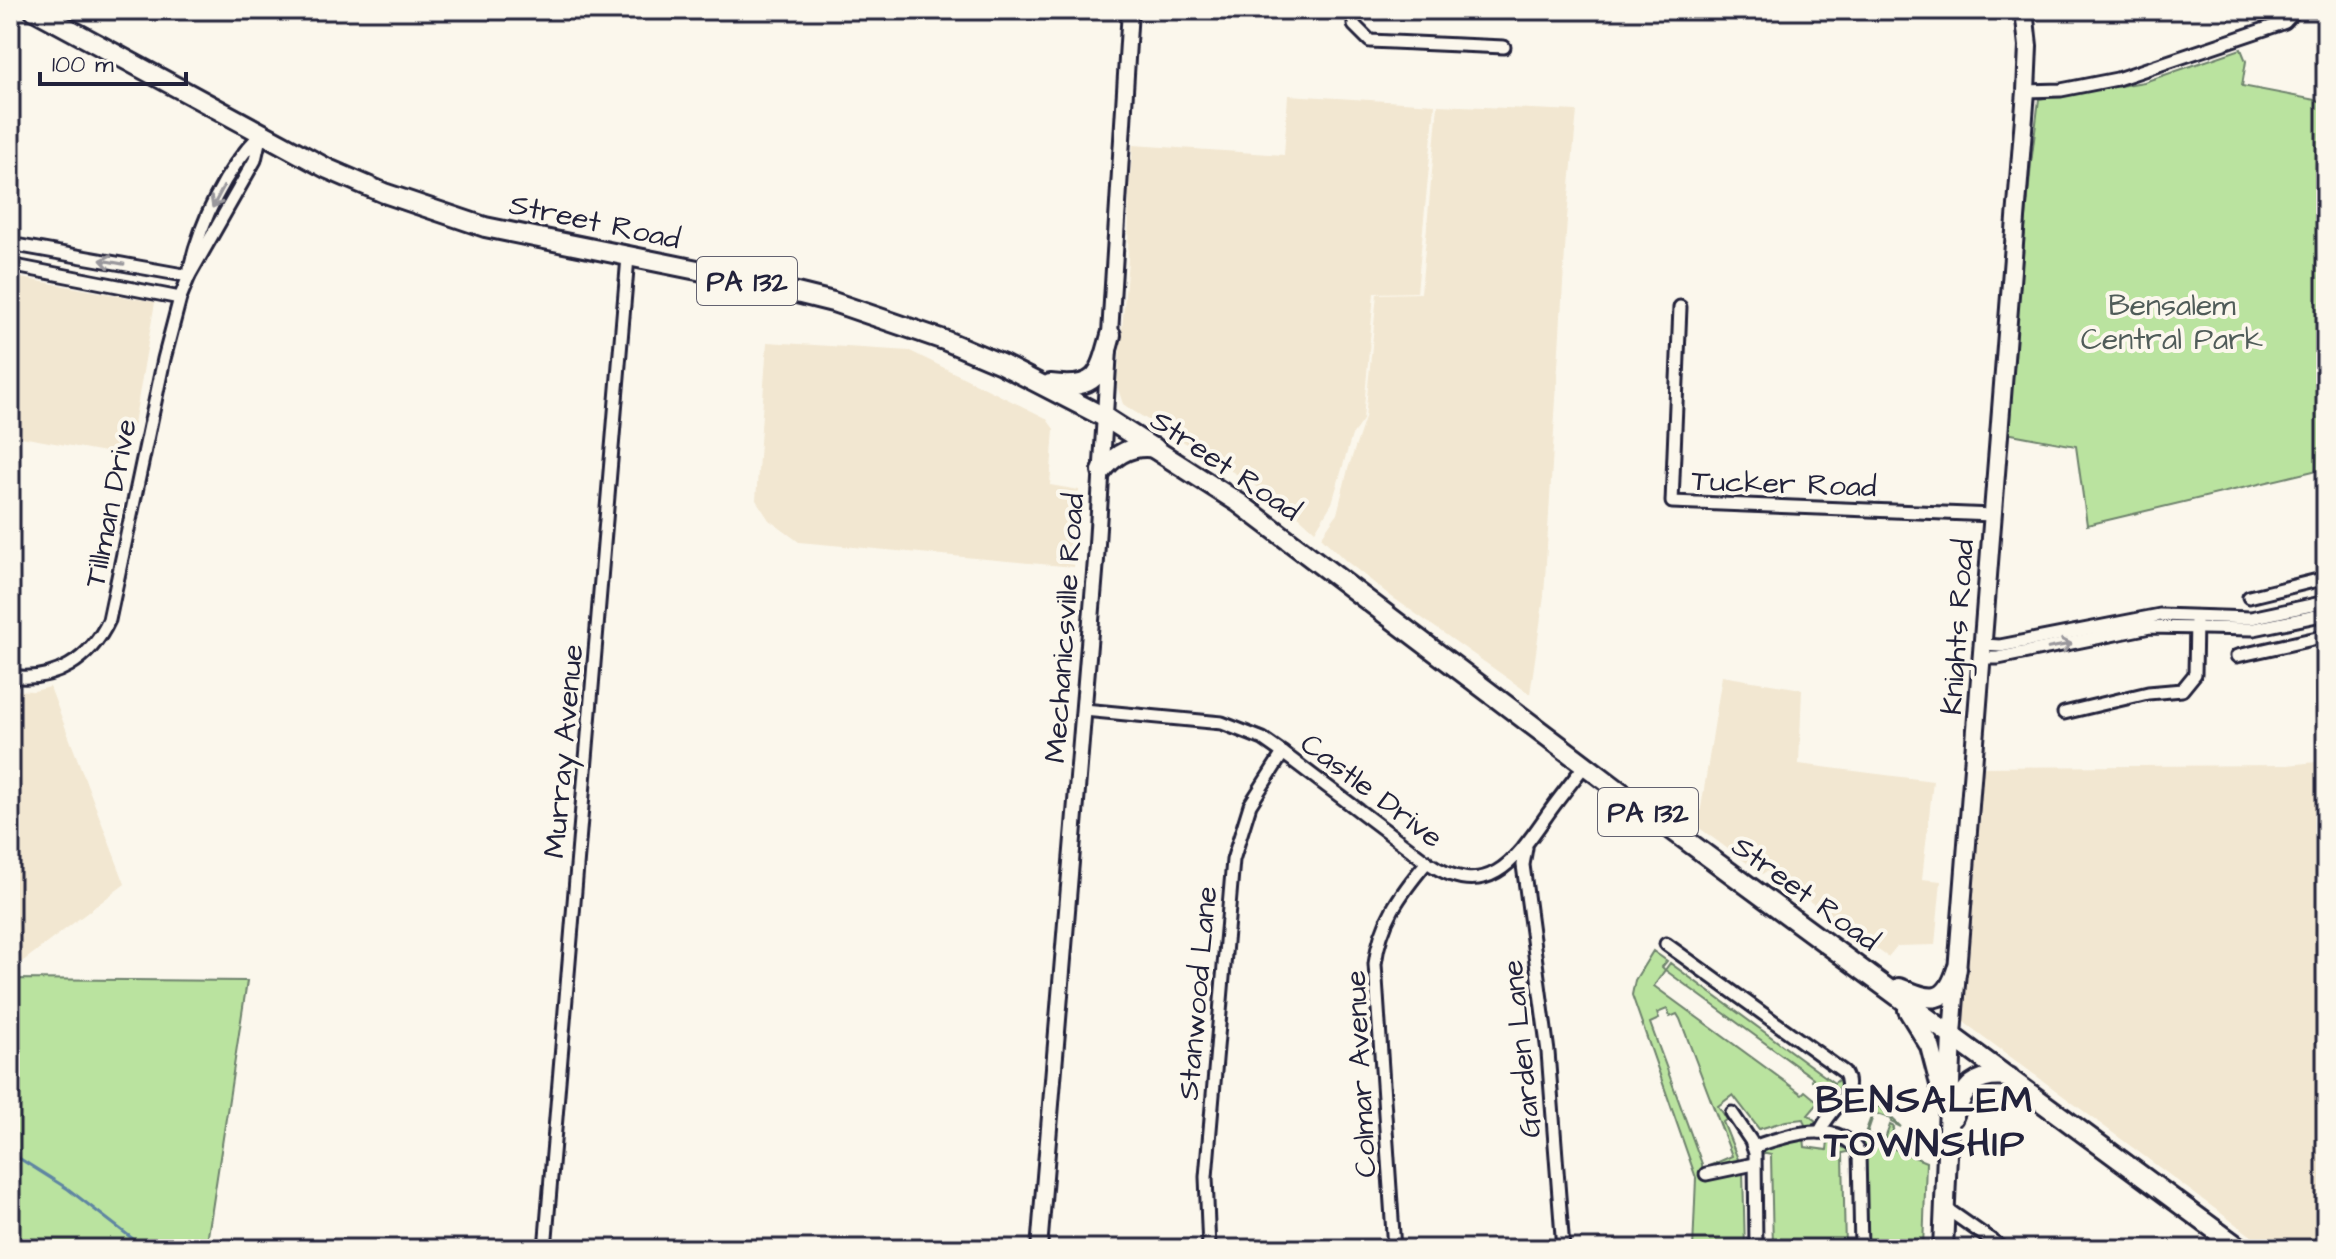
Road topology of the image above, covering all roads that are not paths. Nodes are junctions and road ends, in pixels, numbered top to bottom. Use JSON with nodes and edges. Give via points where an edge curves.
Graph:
{"nodes":[{"id":1,"x":34,"y":10,"type":"edge"},
{"id":2,"x":1130,"y":10,"type":"edge"},
{"id":3,"x":1354,"y":10,"type":"edge"},
{"id":4,"x":2024,"y":10,"type":"edge"},
{"id":5,"x":2296,"y":10,"type":"edge"},
{"id":6,"x":1504,"y":47,"type":"dead end"},
{"id":7,"x":2026,"y":91,"type":"junction"},
{"id":8,"x":261,"y":133,"type":"junction"},
{"id":9,"x":10,"y":244,"type":"edge"},
{"id":10,"x":628,"y":257,"type":"junction"},
{"id":11,"x":10,"y":265,"type":"edge"},
{"id":12,"x":189,"y":276,"type":"junction"},
{"id":13,"x":180,"y":298,"type":"junction"},
{"id":14,"x":1680,"y":307,"type":"dead end"},
{"id":15,"x":1111,"y":335,"type":"junction"},
{"id":16,"x":1038,"y":382,"type":"junction"},
{"id":17,"x":1106,"y":418,"type":"junction"},
{"id":18,"x":1157,"y":448,"type":"junction"},
{"id":19,"x":1102,"y":471,"type":"junction"},
{"id":20,"x":1993,"y":515,"type":"junction"},
{"id":21,"x":2326,"y":578,"type":"edge"},
{"id":22,"x":2249,"y":597,"type":"dead end"},
{"id":23,"x":2326,"y":602,"type":"edge"},
{"id":24,"x":2326,"y":614,"type":"edge"},
{"id":25,"x":2196,"y":622,"type":"junction"},
{"id":26,"x":2326,"y":636,"type":"edge"},
{"id":27,"x":1984,"y":652,"type":"junction"},
{"id":28,"x":2237,"y":656,"type":"dead end"},
{"id":29,"x":10,"y":676,"type":"edge"},
{"id":30,"x":1084,"y":710,"type":"junction"},
{"id":31,"x":2064,"y":713,"type":"dead end"},
{"id":32,"x":1283,"y":753,"type":"junction"},
{"id":33,"x":1585,"y":765,"type":"junction"},
{"id":34,"x":1526,"y":846,"type":"junction"},
{"id":35,"x":1427,"y":862,"type":"junction"},
{"id":36,"x":1666,"y":944,"type":"dead end"},
{"id":37,"x":1957,"y":969,"type":"junction"},
{"id":38,"x":1883,"y":985,"type":"junction"},
{"id":39,"x":1952,"y":1035,"type":"junction"},
{"id":40,"x":2009,"y":1077,"type":"junction"},
{"id":41,"x":1732,"y":1113,"type":"dead end"},
{"id":42,"x":1947,"y":1130,"type":"junction"},
{"id":43,"x":1820,"y":1132,"type":"junction"},
{"id":44,"x":1753,"y":1147,"type":"junction"},
{"id":45,"x":1754,"y":1164,"type":"junction"},
{"id":46,"x":1706,"y":1174,"type":"dead end"},
{"id":47,"x":1944,"y":1207,"type":"junction"},
{"id":48,"x":2215,"y":1242,"type":"edge"},
{"id":49,"x":545,"y":1249,"type":"edge"},
{"id":50,"x":1039,"y":1249,"type":"edge"},
{"id":51,"x":1209,"y":1249,"type":"edge"},
{"id":52,"x":1394,"y":1249,"type":"edge"},
{"id":53,"x":1563,"y":1249,"type":"edge"},
{"id":54,"x":1756,"y":1249,"type":"edge"},
{"id":55,"x":1861,"y":1249,"type":"edge"},
{"id":56,"x":1943,"y":1249,"type":"edge"},
{"id":57,"x":2004,"y":1249,"type":"edge"},
{"id":58,"x":2241,"y":1249,"type":"edge"}],
"edges":[{"from":1,"to":8,"type":"main road","name":"Street Road","number":"PA 132"},
{"from":2,"to":15,"type":"street","name":"Mechanicsville Road"},
{"from":3,"to":6,"type":"street","via":[[1354,25],[1370,41]]},
{"from":4,"to":7,"type":"main road","name":"Knights Road"},
{"from":5,"to":7,"type":"street","via":[[2268,29],[2135,74],[2089,86]]},
{"from":7,"to":20,"type":"main road","name":"Knights Road"},
{"from":8,"to":10,"type":"main road","name":"Street Road","number":"PA 132","via":[[360,184],[430,210],[524,237]]},
{"from":8,"to":12,"type":"street","name":"Tillman Drive","via":[[241,154],[201,228]]},
{"from":12,"to":9,"type":"street","one_way":true},
{"from":10,"to":16,"type":"main road","name":"Street Road","number":"PA 132","via":[[833,302],[944,340]]},
{"from":10,"to":49,"type":"street","name":"Murray Avenue"},
{"from":11,"to":13,"type":"street"},
{"from":12,"to":13,"type":"street","name":"Tillman Drive"},
{"from":13,"to":29,"type":"street","name":"Tillman Drive","via":[[109,620],[93,648],[75,663],[47,675]]},
{"from":14,"to":20,"type":"street","name":"Tucker Road","via":[[1672,502]]},
{"from":15,"to":16,"type":"main road","via":[[1100,372],[1089,382]]},
{"from":15,"to":17,"type":"street","name":"Mechanicsville Road"},
{"from":16,"to":17,"type":"main road","name":"Street Road","number":"PA 132"},
{"from":17,"to":18,"type":"main road","name":"Street Road","number":"PA 132"},
{"from":17,"to":19,"type":"street","name":"Mechanicsville Road"},
{"from":18,"to":19,"type":"main road","via":[[1124,452]]},
{"from":18,"to":33,"type":"main road","name":"Street Road","number":"PA 132","via":[[1239,503]]},
{"from":19,"to":30,"type":"street","name":"Mechanicsville Road"},
{"from":20,"to":27,"type":"main road","name":"Knights Road"},
{"from":21,"to":22,"type":"street"},
{"from":23,"to":25,"type":"street","via":[[2251,618]]},
{"from":24,"to":25,"type":"street","via":[[2254,629]]},
{"from":25,"to":27,"type":"street"},
{"from":25,"to":31,"type":"street","via":[[2195,674],[2182,690]]},
{"from":26,"to":28,"type":"street"},
{"from":27,"to":37,"type":"main road","name":"Knights Road"},
{"from":30,"to":32,"type":"street","name":"Castle Drive","via":[[1222,723]]},
{"from":30,"to":50,"type":"street","name":"Mechanicsville Road"},
{"from":32,"to":35,"type":"street","name":"Castle Drive"},
{"from":32,"to":51,"type":"street","name":"Stanwood Lane","via":[[1250,805],[1233,860],[1206,1177]]},
{"from":33,"to":34,"type":"street","name":"Castle Drive"},
{"from":33,"to":38,"type":"main road","name":"Street Road","number":"PA 132"},
{"from":34,"to":35,"type":"street","name":"Castle Drive","via":[[1509,864],[1479,877],[1447,874]]},
{"from":34,"to":53,"type":"street","name":"Garden Lane","via":[[1523,865],[1548,1052]]},
{"from":35,"to":52,"type":"street","name":"Colmar Avenue","via":[[1389,914],[1375,964]]},
{"from":36,"to":43,"type":"street","via":[[1844,1072],[1847,1092]]},
{"from":37,"to":38,"type":"main road","via":[[1946,993],[1931,999]]},
{"from":37,"to":39,"type":"main road","name":"Knights Road"},
{"from":38,"to":39,"type":"main road","name":"Street Road","number":"PA 132"},
{"from":38,"to":42,"type":"main road","via":[[1917,1020],[1930,1046],[1941,1078]]},
{"from":39,"to":40,"type":"main road","name":"Street Road","number":"PA 132"},
{"from":39,"to":42,"type":"main road","name":"Knights Road"},
{"from":40,"to":42,"type":"main road","via":[[1984,1078],[1968,1086]]},
{"from":40,"to":48,"type":"main road","name":"Street Road","number":"PA 132"},
{"from":41,"to":44,"type":"street"},
{"from":42,"to":47,"type":"main road","name":"Knights Road"},
{"from":43,"to":44,"type":"street","via":[[1787,1135]]},
{"from":43,"to":55,"type":"street","via":[[1851,1142],[1859,1152]]},
{"from":44,"to":45,"type":"street"},
{"from":45,"to":46,"type":"street"},
{"from":45,"to":54,"type":"street"},
{"from":47,"to":56,"type":"main road","name":"Knights Road"},
{"from":47,"to":57,"type":"street"},
{"from":48,"to":58,"type":"main road","name":"Street Road","number":"PA 132"}]}
